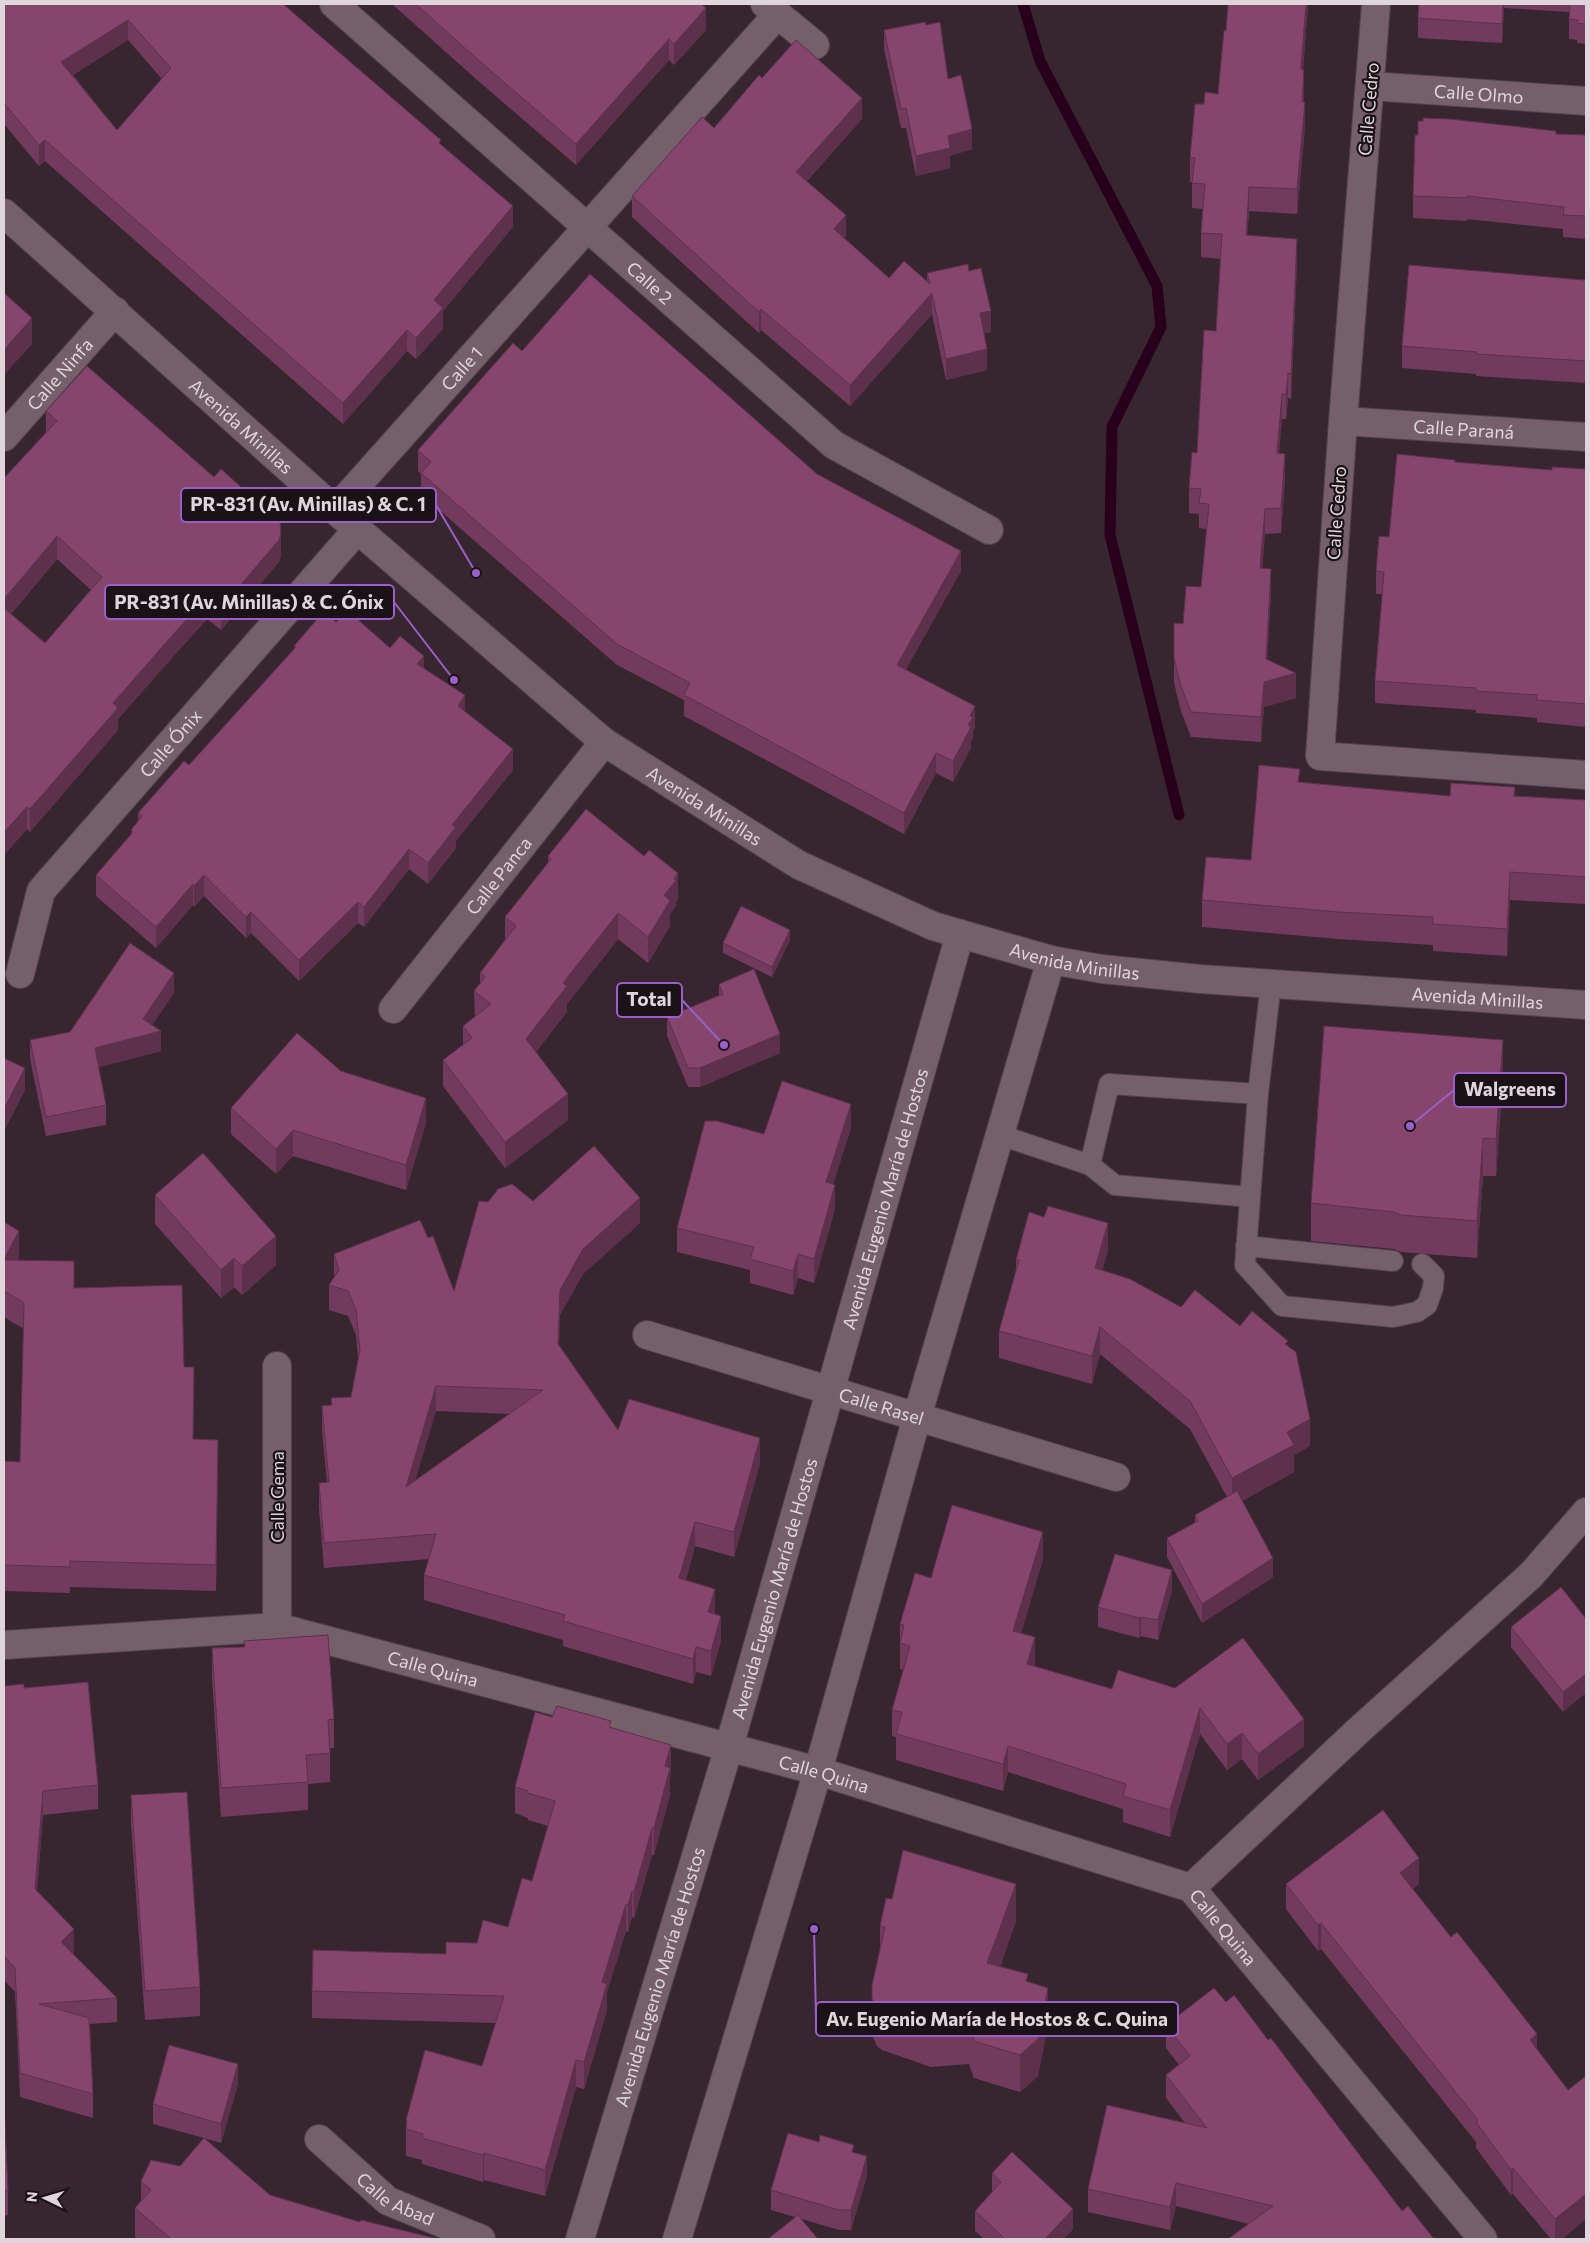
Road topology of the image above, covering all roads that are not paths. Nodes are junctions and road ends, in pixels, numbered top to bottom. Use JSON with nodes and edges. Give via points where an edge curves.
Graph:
{"nodes":[{"id":1,"x":334,"y":4,"type":"edge"},
{"id":2,"x":1376,"y":4,"type":"edge"},
{"id":3,"x":771,"y":9,"type":"edge"},
{"id":4,"x":815,"y":45,"type":"dead end"},
{"id":5,"x":1370,"y":86,"type":"junction"},
{"id":6,"x":1586,"y":101,"type":"edge"},
{"id":7,"x":4,"y":213,"type":"edge"},
{"id":8,"x":589,"y":228,"type":"junction"},
{"id":9,"x":115,"y":311,"type":"junction"},
{"id":10,"x":1342,"y":421,"type":"junction"},
{"id":11,"x":4,"y":437,"type":"edge"},
{"id":12,"x":1586,"y":437,"type":"edge"},
{"id":13,"x":335,"y":510,"type":"junction"},
{"id":14,"x":358,"y":530,"type":"junction"},
{"id":15,"x":988,"y":530,"type":"dead end"},
{"id":16,"x":604,"y":742,"type":"junction"},
{"id":17,"x":1586,"y":775,"type":"edge"},
{"id":18,"x":960,"y":934,"type":"junction"},
{"id":19,"x":1051,"y":960,"type":"junction"},
{"id":20,"x":20,"y":974,"type":"dead end"},
{"id":21,"x":1271,"y":983,"type":"junction"},
{"id":22,"x":1586,"y":1005,"type":"edge"},
{"id":23,"x":393,"y":1009,"type":"dead end"},
{"id":24,"x":1258,"y":1094,"type":"junction"},
{"id":25,"x":1000,"y":1135,"type":"junction"},
{"id":26,"x":1090,"y":1165,"type":"junction"},
{"id":27,"x":1250,"y":1197,"type":"junction"},
{"id":28,"x":1246,"y":1246,"type":"junction"},
{"id":29,"x":1393,"y":1261,"type":"dead end"},
{"id":30,"x":1422,"y":1264,"type":"dead end"},
{"id":31,"x":647,"y":1335,"type":"dead end"},
{"id":32,"x":277,"y":1366,"type":"dead end"},
{"id":33,"x":831,"y":1390,"type":"junction"},
{"id":34,"x":917,"y":1417,"type":"junction"},
{"id":35,"x":1116,"y":1477,"type":"dead end"},
{"id":36,"x":1586,"y":1512,"type":"edge"},
{"id":37,"x":1577,"y":1537,"type":"edge"},
{"id":38,"x":277,"y":1627,"type":"junction"},
{"id":39,"x":4,"y":1645,"type":"edge"},
{"id":40,"x":728,"y":1747,"type":"junction"},
{"id":41,"x":818,"y":1771,"type":"junction"},
{"id":42,"x":1191,"y":1888,"type":"junction"},
{"id":43,"x":319,"y":2139,"type":"dead end"},
{"id":44,"x":481,"y":2239,"type":"edge"},
{"id":45,"x":580,"y":2239,"type":"edge"},
{"id":46,"x":677,"y":2239,"type":"edge"},
{"id":47,"x":1483,"y":2239,"type":"edge"}],
"edges":[{"from":1,"to":8,"type":"street","name":"Calle 2"},
{"from":2,"to":5,"type":"street","name":"Calle Cedro"},
{"from":3,"to":4,"type":"street"},
{"from":3,"to":8,"type":"street","name":"Calle 1"},
{"from":5,"to":6,"type":"street","name":"Calle Olmo"},
{"from":5,"to":10,"type":"street","name":"Calle Cedro"},
{"from":7,"to":9,"type":"street","name":"Avenida Minillas"},
{"from":8,"to":13,"type":"street","name":"Calle 1"},
{"from":8,"to":15,"type":"street","name":"Calle 2","via":[[834,445]]},
{"from":9,"to":11,"type":"street","name":"Calle Ninfa"},
{"from":9,"to":13,"type":"street","name":"Avenida Minillas"},
{"from":10,"to":12,"type":"street","name":"Calle Paraná"},
{"from":10,"to":17,"type":"street","name":"Calle Cedro","via":[[1320,756]]},
{"from":13,"to":14,"type":"street","name":"Avenida Minillas"},
{"from":14,"to":16,"type":"street","name":"Avenida Minillas"},
{"from":14,"to":20,"type":"street","name":"Calle Ónix","via":[[41,891]]},
{"from":16,"to":18,"type":"street","name":"Avenida Minillas","via":[[799,865],[933,926]]},
{"from":16,"to":23,"type":"street","name":"Calle Panca"},
{"from":18,"to":19,"type":"street","name":"Avenida Minillas"},
{"from":18,"to":33,"type":"street","name":"Avenida Eugenio María de Hostos"},
{"from":19,"to":21,"type":"street","name":"Avenida Minillas","via":[[1102,969]]},
{"from":19,"to":25,"type":"street"},
{"from":21,"to":22,"type":"street","name":"Avenida Minillas"},
{"from":21,"to":24,"type":"lane"},
{"from":24,"to":26,"type":"lane","via":[[1109,1084]]},
{"from":24,"to":27,"type":"lane"},
{"from":25,"to":26,"type":"lane"},
{"from":25,"to":34,"type":"street"},
{"from":26,"to":27,"type":"lane","via":[[1115,1185]]},
{"from":27,"to":28,"type":"lane"},
{"from":28,"to":29,"type":"lane"},
{"from":28,"to":30,"type":"lane","via":[[1244,1265],[1282,1306],[1394,1317],[1417,1312],[1427,1305],[1434,1288],[1434,1276]]},
{"from":31,"to":33,"type":"street","name":"Calle Rasel"},
{"from":32,"to":38,"type":"street","name":"Calle Gema"},
{"from":33,"to":34,"type":"street","name":"Calle Rasel"},
{"from":33,"to":40,"type":"street","name":"Avenida Eugenio María de Hostos"},
{"from":34,"to":35,"type":"street","name":"Calle Rasel"},
{"from":34,"to":41,"type":"street"},
{"from":36,"to":37,"type":"street"},
{"from":37,"to":42,"type":"street","via":[[1359,1730]]},
{"from":38,"to":39,"type":"street","name":"Calle Quina"},
{"from":38,"to":40,"type":"street","name":"Calle Quina"},
{"from":40,"to":41,"type":"street","name":"Calle Quina"},
{"from":40,"to":45,"type":"street","name":"Avenida Eugenio María de Hostos"},
{"from":41,"to":42,"type":"street","name":"Calle Quina"},
{"from":41,"to":46,"type":"street"},
{"from":42,"to":47,"type":"street","name":"Calle Quina"},
{"from":43,"to":44,"type":"street","name":"Calle Abad","via":[[388,2201]]}]}
